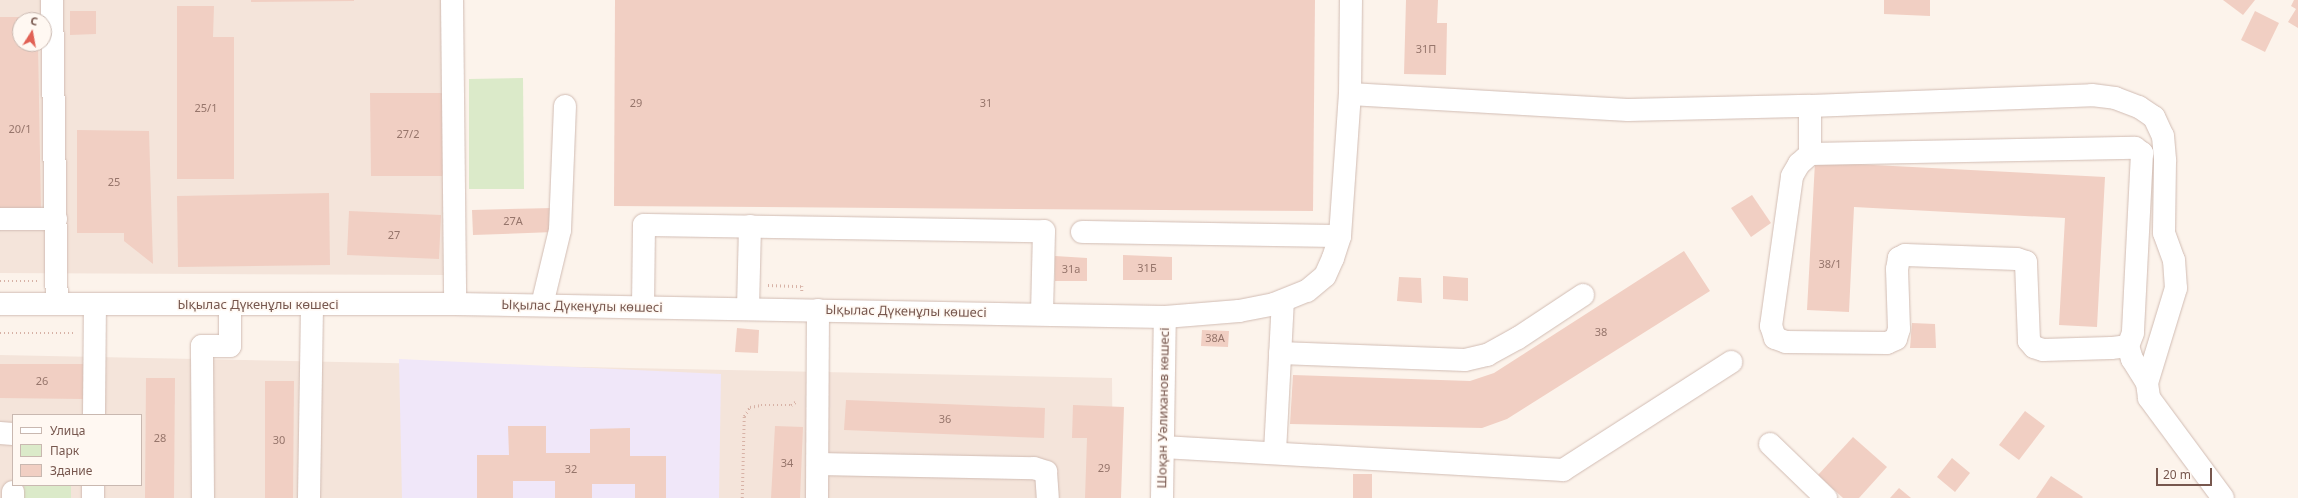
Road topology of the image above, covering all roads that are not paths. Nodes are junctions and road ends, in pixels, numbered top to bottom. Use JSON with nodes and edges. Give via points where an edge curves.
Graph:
{"nodes":[{"id":1,"x":52,"y":0,"type":"edge"},
{"id":2,"x":452,"y":0,"type":"edge"},
{"id":3,"x":1351,"y":0,"type":"edge"},
{"id":4,"x":1350,"y":94,"type":"junction"},
{"id":5,"x":565,"y":106,"type":"dead end"},
{"id":6,"x":1810,"y":106,"type":"junction"},
{"id":7,"x":1810,"y":154,"type":"junction"},
{"id":8,"x":0,"y":219,"type":"edge"},
{"id":9,"x":56,"y":219,"type":"junction"},
{"id":10,"x":750,"y":226,"type":"junction"},
{"id":11,"x":1082,"y":232,"type":"dead end"},
{"id":12,"x":1340,"y":236,"type":"junction"},
{"id":13,"x":1583,"y":295,"type":"dead end"},
{"id":14,"x":1283,"y":301,"type":"junction"},
{"id":15,"x":0,"y":304,"type":"edge"},
{"id":16,"x":58,"y":304,"type":"junction"},
{"id":17,"x":95,"y":304,"type":"junction"},
{"id":18,"x":230,"y":304,"type":"junction"},
{"id":19,"x":312,"y":304,"type":"junction"},
{"id":20,"x":456,"y":304,"type":"junction"},
{"id":21,"x":542,"y":305,"type":"junction"},
{"id":22,"x":643,"y":307,"type":"junction"},
{"id":23,"x":748,"y":308,"type":"junction"},
{"id":24,"x":809,"y":310,"type":"junction"},
{"id":25,"x":1042,"y":314,"type":"junction"},
{"id":26,"x":1165,"y":317,"type":"junction"},
{"id":27,"x":2128,"y":346,"type":"junction"},
{"id":28,"x":1280,"y":353,"type":"junction"},
{"id":29,"x":1731,"y":362,"type":"dead end"},
{"id":30,"x":2147,"y":383,"type":"junction"},
{"id":31,"x":94,"y":414,"type":"edge"},
{"id":32,"x":0,"y":433,"type":"edge"},
{"id":33,"x":12,"y":434,"type":"edge"},
{"id":34,"x":1770,"y":444,"type":"dead end"},
{"id":35,"x":1163,"y":447,"type":"junction"},
{"id":36,"x":1275,"y":452,"type":"junction"},
{"id":37,"x":818,"y":464,"type":"junction"},
{"id":38,"x":93,"y":486,"type":"edge"},
{"id":39,"x":92,"y":498,"type":"edge"},
{"id":40,"x":203,"y":498,"type":"edge"},
{"id":41,"x":309,"y":498,"type":"edge"},
{"id":42,"x":817,"y":498,"type":"edge"},
{"id":43,"x":1048,"y":498,"type":"edge"},
{"id":44,"x":1162,"y":498,"type":"edge"},
{"id":45,"x":1826,"y":498,"type":"edge"},
{"id":46,"x":2223,"y":498,"type":"edge"}],
"edges":[{"from":1,"to":9,"type":"street"},
{"from":2,"to":20,"type":"street"},
{"from":3,"to":4,"type":"street","name":"Ықылас Дүкенұлы көшесі"},
{"from":4,"to":6,"type":"street","via":[[1628,110]]},
{"from":4,"to":12,"type":"street","name":"Ықылас Дүкенұлы көшесі"},
{"from":5,"to":21,"type":"street","via":[[560,230]]},
{"from":6,"to":7,"type":"street"},
{"from":6,"to":30,"type":"street","via":[[2092,95],[2115,98],[2139,107],[2154,117],[2163,136],[2164,232],[2174,260],[2176,288]]},
{"from":7,"to":27,"type":"street","via":[[2135,148],[2142,153],[2133,333]]},
{"from":7,"to":27,"type":"street","via":[[1799,164],[1792,176],[1771,326],[1775,338],[1786,342],[1887,343],[1896,339],[1899,329],[1897,269],[1899,258],[1905,255],[2017,259],[2026,262],[2029,341],[2034,347],[2050,350]]},
{"from":8,"to":9,"type":"street"},
{"from":9,"to":16,"type":"street"},
{"from":10,"to":22,"type":"street","via":[[644,224]]},
{"from":10,"to":23,"type":"street"},
{"from":10,"to":25,"type":"street","via":[[1044,231]]},
{"from":11,"to":12,"type":"street"},
{"from":12,"to":14,"type":"street","name":"Ықылас Дүкенұлы көшесі","via":[[1324,276],[1307,291]]},
{"from":13,"to":28,"type":"street","via":[[1518,338],[1487,355],[1465,360]]},
{"from":14,"to":26,"type":"street","name":"Ықылас Дүкенұлы көшесі","via":[[1239,312]]},
{"from":14,"to":28,"type":"street"},
{"from":15,"to":16,"type":"street","name":"Ықылас Дүкенұлы көшесі"},
{"from":16,"to":17,"type":"street","name":"Ықылас Дүкенұлы көшесі"},
{"from":17,"to":18,"type":"street","name":"Ықылас Дүкенұлы көшесі"},
{"from":17,"to":31,"type":"street"},
{"from":18,"to":19,"type":"street","name":"Ықылас Дүкенұлы көшесі"},
{"from":18,"to":40,"type":"street","via":[[230,346],[202,346]]},
{"from":19,"to":20,"type":"street","name":"Ықылас Дүкенұлы көшесі"},
{"from":19,"to":41,"type":"street"},
{"from":20,"to":21,"type":"street","name":"Ықылас Дүкенұлы көшесі"},
{"from":21,"to":22,"type":"street","name":"Ықылас Дүкенұлы көшесі"},
{"from":22,"to":23,"type":"street","name":"Ықылас Дүкенұлы көшесі"},
{"from":23,"to":24,"type":"street","name":"Ықылас Дүкенұлы көшесі"},
{"from":24,"to":25,"type":"street","name":"Ықылас Дүкенұлы көшесі"},
{"from":24,"to":37,"type":"street"},
{"from":25,"to":26,"type":"street","name":"Ықылас Дүкенұлы көшесі"},
{"from":26,"to":35,"type":"street","name":"Шоқан Уәлиханов көшесі"},
{"from":27,"to":30,"type":"street","via":[[2132,360]]},
{"from":28,"to":36,"type":"street"},
{"from":29,"to":36,"type":"street","via":[[1563,470]]},
{"from":30,"to":46,"type":"street","via":[[2149,398]]},
{"from":32,"to":33,"type":"street"},
{"from":34,"to":45,"type":"street"},
{"from":35,"to":36,"type":"street"},
{"from":35,"to":44,"type":"street","name":"Шоқан Уәлиханов көшесі"},
{"from":37,"to":42,"type":"street"},
{"from":37,"to":43,"type":"street","via":[[1034,468],[1046,472]]},
{"from":38,"to":39,"type":"street"}]}
